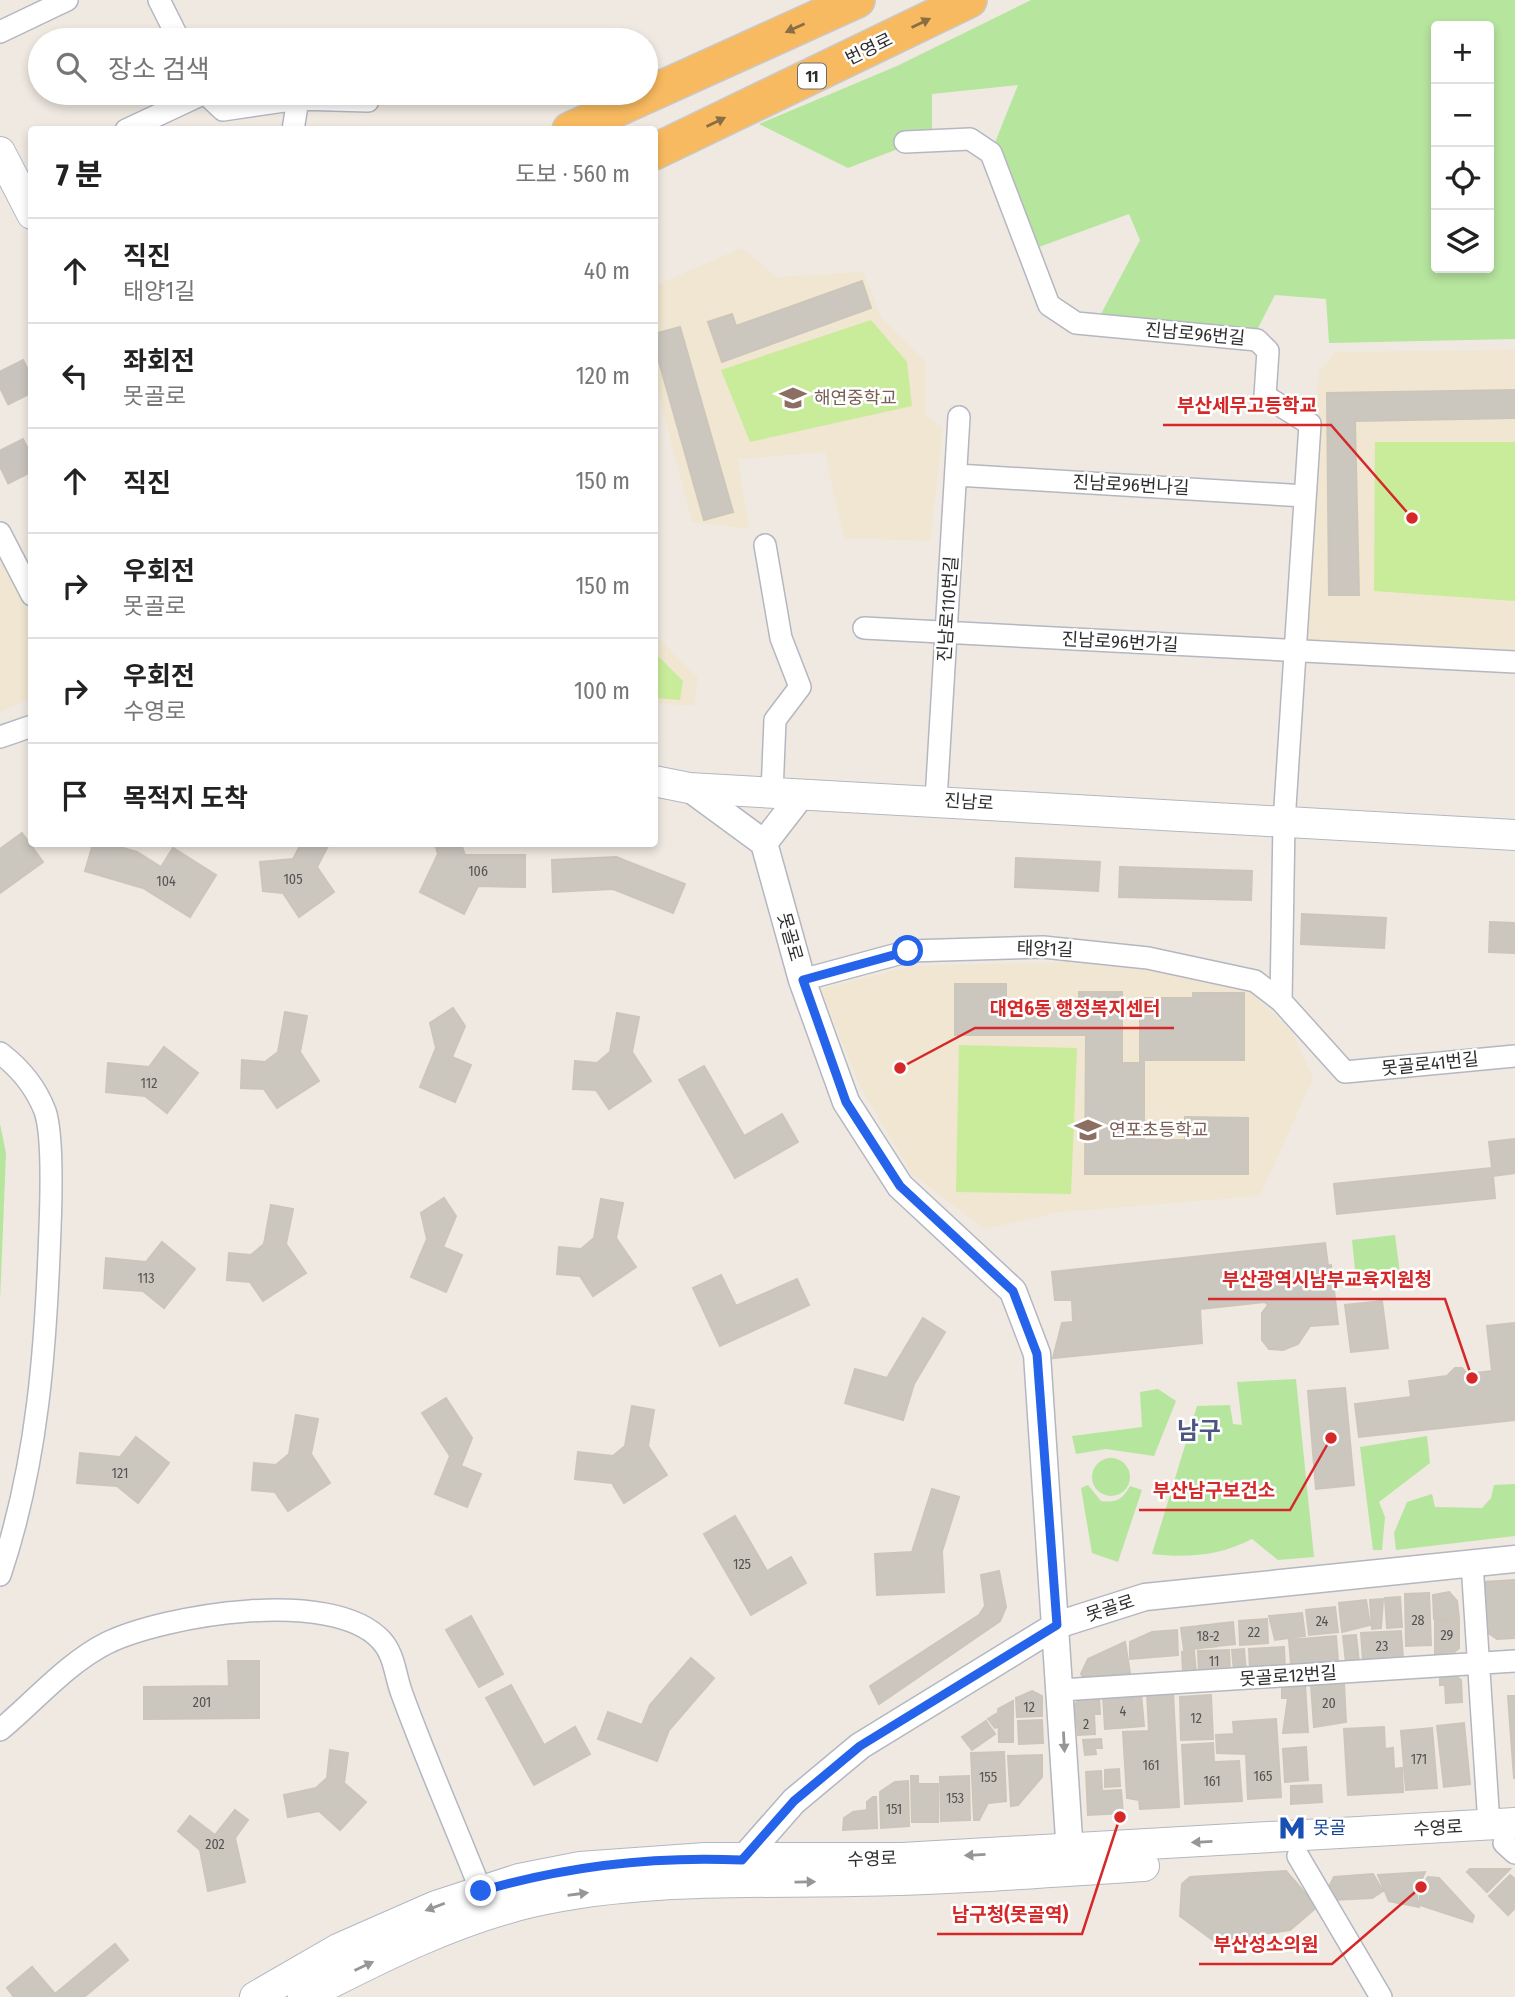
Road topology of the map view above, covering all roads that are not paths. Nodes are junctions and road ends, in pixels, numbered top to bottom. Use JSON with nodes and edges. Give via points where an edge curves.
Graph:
{"nodes":[{"id":1,"x":67,"y":0,"type":"edge"},
{"id":2,"x":159,"y":0,"type":"edge"},
{"id":3,"x":857,"y":0,"type":"edge"},
{"id":4,"x":969,"y":0,"type":"edge"},
{"id":5,"x":172,"y":28,"type":"edge"},
{"id":6,"x":0,"y":32,"type":"edge"},
{"id":7,"x":658,"y":90,"type":"edge"},
{"id":8,"x":179,"y":105,"type":"edge"},
{"id":9,"x":218,"y":105,"type":"edge"},
{"id":10,"x":257,"y":105,"type":"edge"},
{"id":11,"x":297,"y":105,"type":"edge"},
{"id":12,"x":625,"y":105,"type":"edge"},
{"id":13,"x":135,"y":126,"type":"edge"},
{"id":14,"x":294,"y":126,"type":"edge"},
{"id":15,"x":579,"y":126,"type":"edge"},
{"id":16,"x":905,"y":142,"type":"dead end"},
{"id":17,"x":658,"y":150,"type":"edge"},
{"id":18,"x":0,"y":152,"type":"edge"},
{"id":19,"x":15,"y":181,"type":"edge"},
{"id":20,"x":28,"y":206,"type":"edge"},
{"id":21,"x":959,"y":417,"type":"dead end"},
{"id":22,"x":957,"y":475,"type":"junction"},
{"id":23,"x":1305,"y":496,"type":"junction"},
{"id":24,"x":0,"y":533,"type":"edge"},
{"id":25,"x":765,"y":545,"type":"dead end"},
{"id":26,"x":28,"y":587,"type":"edge"},
{"id":27,"x":864,"y":628,"type":"dead end"},
{"id":28,"x":947,"y":633,"type":"junction"},
{"id":29,"x":1293,"y":652,"type":"junction"},
{"id":30,"x":1515,"y":662,"type":"edge"},
{"id":31,"x":28,"y":727,"type":"edge"},
{"id":32,"x":0,"y":737,"type":"edge"},
{"id":33,"x":658,"y":782,"type":"edge"},
{"id":34,"x":689,"y":788,"type":"junction"},
{"id":35,"x":772,"y":793,"type":"junction"},
{"id":36,"x":803,"y":794,"type":"junction"},
{"id":37,"x":936,"y":800,"type":"junction"},
{"id":38,"x":1284,"y":822,"type":"junction"},
{"id":39,"x":1515,"y":835,"type":"edge"},
{"id":40,"x":764,"y":843,"type":"junction"},
{"id":41,"x":803,"y":980,"type":"junction"},
{"id":42,"x":1281,"y":1001,"type":"junction"},
{"id":43,"x":0,"y":1053,"type":"edge"},
{"id":44,"x":1515,"y":1056,"type":"edge"},
{"id":45,"x":1515,"y":1559,"type":"edge"},
{"id":46,"x":1472,"y":1563,"type":"junction"},
{"id":47,"x":0,"y":1575,"type":"edge"},
{"id":48,"x":1057,"y":1625,"type":"junction"},
{"id":49,"x":1515,"y":1661,"type":"edge"},
{"id":50,"x":1479,"y":1664,"type":"junction"},
{"id":51,"x":1062,"y":1690,"type":"junction"},
{"id":52,"x":0,"y":1730,"type":"edge"},
{"id":53,"x":1508,"y":1837,"type":"edge"},
{"id":54,"x":1298,"y":1856,"type":"junction"},
{"id":55,"x":742,"y":1860,"type":"junction"},
{"id":56,"x":1070,"y":1860,"type":"junction"},
{"id":57,"x":708,"y":1882,"type":"junction"},
{"id":58,"x":481,"y":1891,"type":"junction"},
{"id":59,"x":255,"y":1997,"type":"edge"},
{"id":60,"x":303,"y":1997,"type":"edge"},
{"id":61,"x":1381,"y":1997,"type":"edge"}],
"edges":[{"from":1,"to":6,"type":"street"},
{"from":2,"to":5,"type":"street"},
{"from":3,"to":7,"type":"highway","one_way":true},
{"from":17,"to":4,"type":"highway","name":"번영로","number":"11","one_way":true},
{"from":8,"to":13,"type":"street"},
{"from":9,"to":10,"type":"street","via":[[223,110]]},
{"from":11,"to":14,"type":"street"},
{"from":12,"to":15,"type":"highway","one_way":true},
{"from":16,"to":23,"type":"street","name":"진남로96번길","via":[[970,139],[991,153],[1049,305],[1076,323],[1257,340],[1268,351],[1265,396],[1310,424]]},
{"from":18,"to":19,"type":"main road"},
{"from":19,"to":20,"type":"main road"},
{"from":21,"to":22,"type":"street","name":"진남로110번길"},
{"from":22,"to":23,"type":"street","name":"진남로96번나길"},
{"from":22,"to":28,"type":"street","name":"진남로110번길"},
{"from":23,"to":29,"type":"street","name":"진남로96번길"},
{"from":24,"to":26,"type":"street"},
{"from":25,"to":35,"type":"street","via":[[781,638],[800,687],[775,720]]},
{"from":27,"to":28,"type":"street","name":"진남로96번가길"},
{"from":28,"to":29,"type":"street","name":"진남로96번가길"},
{"from":28,"to":37,"type":"street","name":"진남로110번길"},
{"from":29,"to":30,"type":"street"},
{"from":29,"to":38,"type":"street","name":"진남로96번길"},
{"from":31,"to":32,"type":"street"},
{"from":33,"to":34,"type":"main road","name":"진남로"},
{"from":34,"to":35,"type":"main road","name":"진남로"},
{"from":34,"to":40,"type":"street"},
{"from":35,"to":36,"type":"main road","name":"진남로"},
{"from":36,"to":37,"type":"main road","name":"진남로"},
{"from":36,"to":40,"type":"street"},
{"from":37,"to":38,"type":"main road","name":"진남로"},
{"from":38,"to":39,"type":"main road","name":"진남로"},
{"from":38,"to":42,"type":"street"},
{"from":40,"to":41,"type":"street","name":"못골로"},
{"from":41,"to":42,"type":"street","name":"태양1길","via":[[908,951],[1043,947],[1148,958],[1255,981]]},
{"from":41,"to":48,"type":"street","name":"못골로","via":[[846,1102],[900,1186],[1013,1291],[1037,1354]]},
{"from":42,"to":44,"type":"street","name":"못골로41번길","via":[[1345,1072]]},
{"from":43,"to":47,"type":"street","via":[[31,1084],[46,1114],[51,1196],[46,1348],[37,1423]]},
{"from":45,"to":46,"type":"street","name":"못골로"},
{"from":46,"to":48,"type":"street","name":"못골로","via":[[1145,1597]]},
{"from":46,"to":50,"type":"street"},
{"from":48,"to":51,"type":"street","name":"못골로"},
{"from":48,"to":55,"type":"street","name":"못골로","via":[[860,1746],[794,1801]]},
{"from":49,"to":50,"type":"street","name":"못골로12번길"},
{"from":50,"to":51,"type":"street","name":"못골로12번길"},
{"from":50,"to":53,"type":"street"},
{"from":51,"to":56,"type":"street","name":"못골로","one_way":true},
{"from":52,"to":58,"type":"street","via":[[58,1678],[106,1644],[162,1623],[226,1613],[293,1610],[359,1624],[381,1640],[391,1656],[401,1692]]},
{"from":53,"to":54,"type":"main road","name":"수영로"},
{"from":53,"to":56,"type":"main road","name":"수영로","one_way":true},
{"from":54,"to":56,"type":"main road","name":"수영로"},
{"from":54,"to":61,"type":"street"},
{"from":56,"to":55,"type":"main road","name":"수영로","one_way":true},
{"from":55,"to":57,"type":"street","name":"못골로"},
{"from":55,"to":58,"type":"main road","name":"수영로","via":[[684,1859],[580,1867]]},
{"from":57,"to":56,"type":"main road","name":"수영로","one_way":true,"via":[[873,1881]]},
{"from":60,"to":57,"type":"main road","name":"수영로","one_way":true,"via":[[361,1967],[491,1913],[568,1895]]},
{"from":58,"to":59,"type":"main road","name":"수영로","one_way":true,"via":[[338,1949]]}]}
